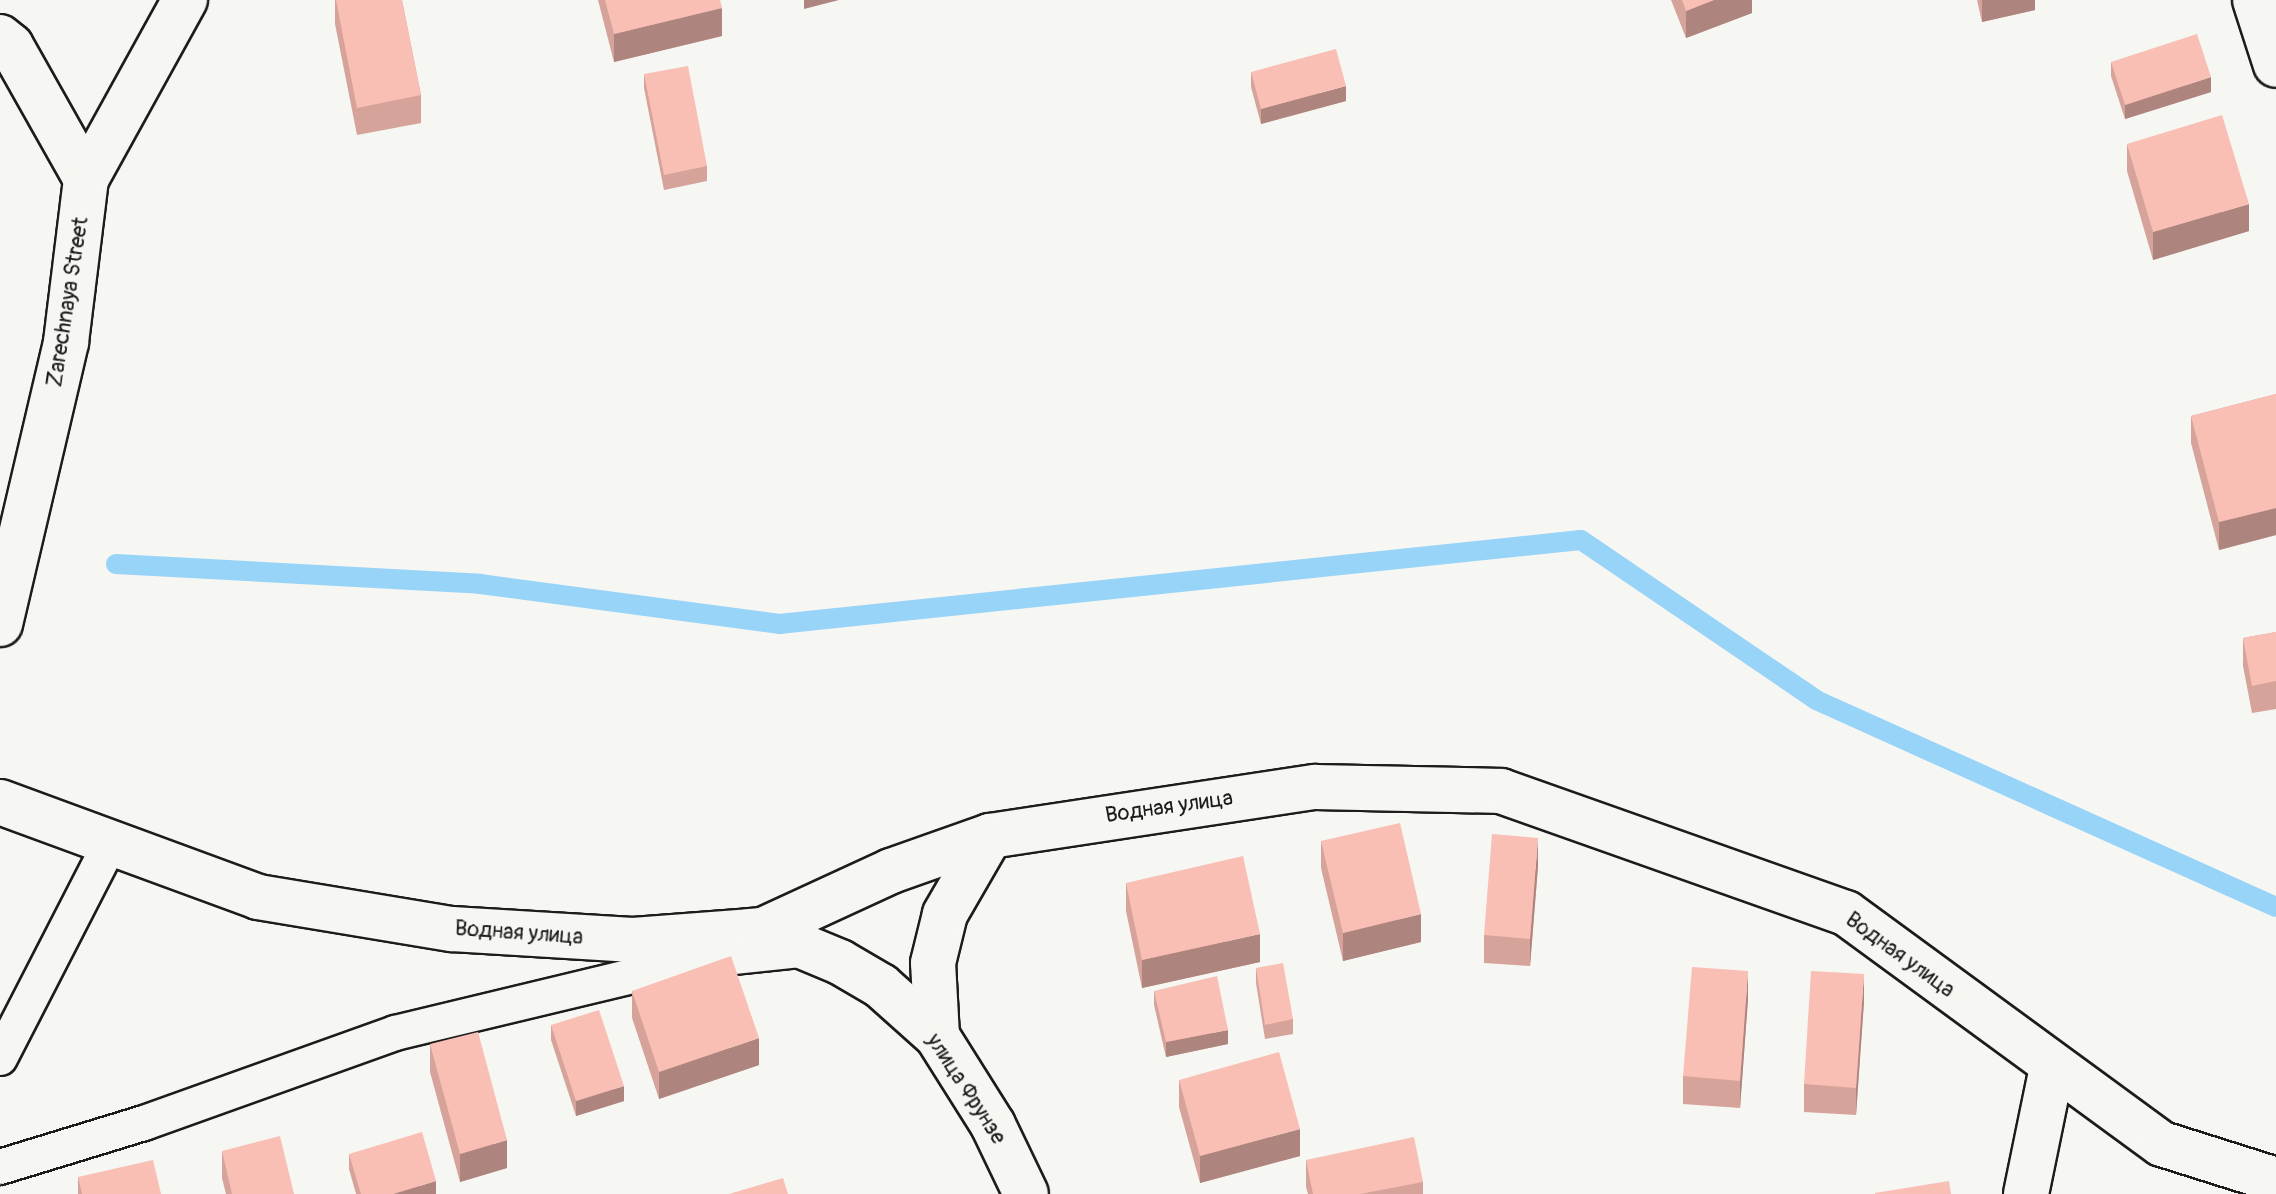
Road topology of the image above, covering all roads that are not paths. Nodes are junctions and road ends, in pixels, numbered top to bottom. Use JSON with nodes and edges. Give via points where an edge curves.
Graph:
{"nodes":[{"id":1,"x":185,"y":0,"type":"edge"},
{"id":2,"x":2255,"y":0,"type":"edge"},
{"id":3,"x":0,"y":37,"type":"edge"},
{"id":4,"x":2276,"y":65,"type":"edge"},
{"id":5,"x":86,"y":179,"type":"junction"},
{"id":6,"x":0,"y":624,"type":"edge"},
{"id":7,"x":0,"y":802,"type":"edge"},
{"id":8,"x":990,"y":836,"type":"junction"},
{"id":9,"x":112,"y":840,"type":"junction"},
{"id":10,"x":763,"y":930,"type":"junction"},
{"id":11,"x":811,"y":949,"type":"junction"},
{"id":12,"x":937,"y":1036,"type":"junction"},
{"id":13,"x":0,"y":1058,"type":"edge"},
{"id":14,"x":2052,"y":1067,"type":"junction"},
{"id":15,"x":0,"y":1167,"type":"edge"},
{"id":16,"x":2276,"y":1180,"type":"edge"},
{"id":17,"x":1026,"y":1194,"type":"edge"},
{"id":18,"x":2026,"y":1194,"type":"edge"}],
"edges":[{"from":1,"to":5,"type":"street","name":"Zarechnaya Street"},
{"from":2,"to":4,"type":"street"},
{"from":3,"to":5,"type":"street","via":[[11,46]]},
{"from":5,"to":6,"type":"street","name":"Zarechnaya Street","via":[[66,342]]},
{"from":7,"to":9,"type":"street","name":"Водная улица"},
{"from":8,"to":10,"type":"street","name":"Водная улица","via":[[891,871]]},
{"from":8,"to":12,"type":"street","via":[[945,914],[933,963]]},
{"from":8,"to":14,"type":"street","name":"Водная улица","via":[[1315,787],[1501,791],[1846,913]]},
{"from":9,"to":10,"type":"street","name":"Водная улица","via":[[258,897],[452,929],[633,940]]},
{"from":9,"to":13,"type":"lane"},
{"from":10,"to":11,"type":"street","name":"улица Фрунзе"},
{"from":11,"to":12,"type":"street","name":"улица Фрунзе","via":[[881,986]]},
{"from":11,"to":15,"type":"lane","via":[[696,961],[395,1033],[144,1123]]},
{"from":12,"to":17,"type":"street","name":"улица Фрунзе","via":[[993,1125]]},
{"from":14,"to":16,"type":"street","name":"Водная улица","via":[[2162,1144]]},
{"from":14,"to":18,"type":"street"}]}
